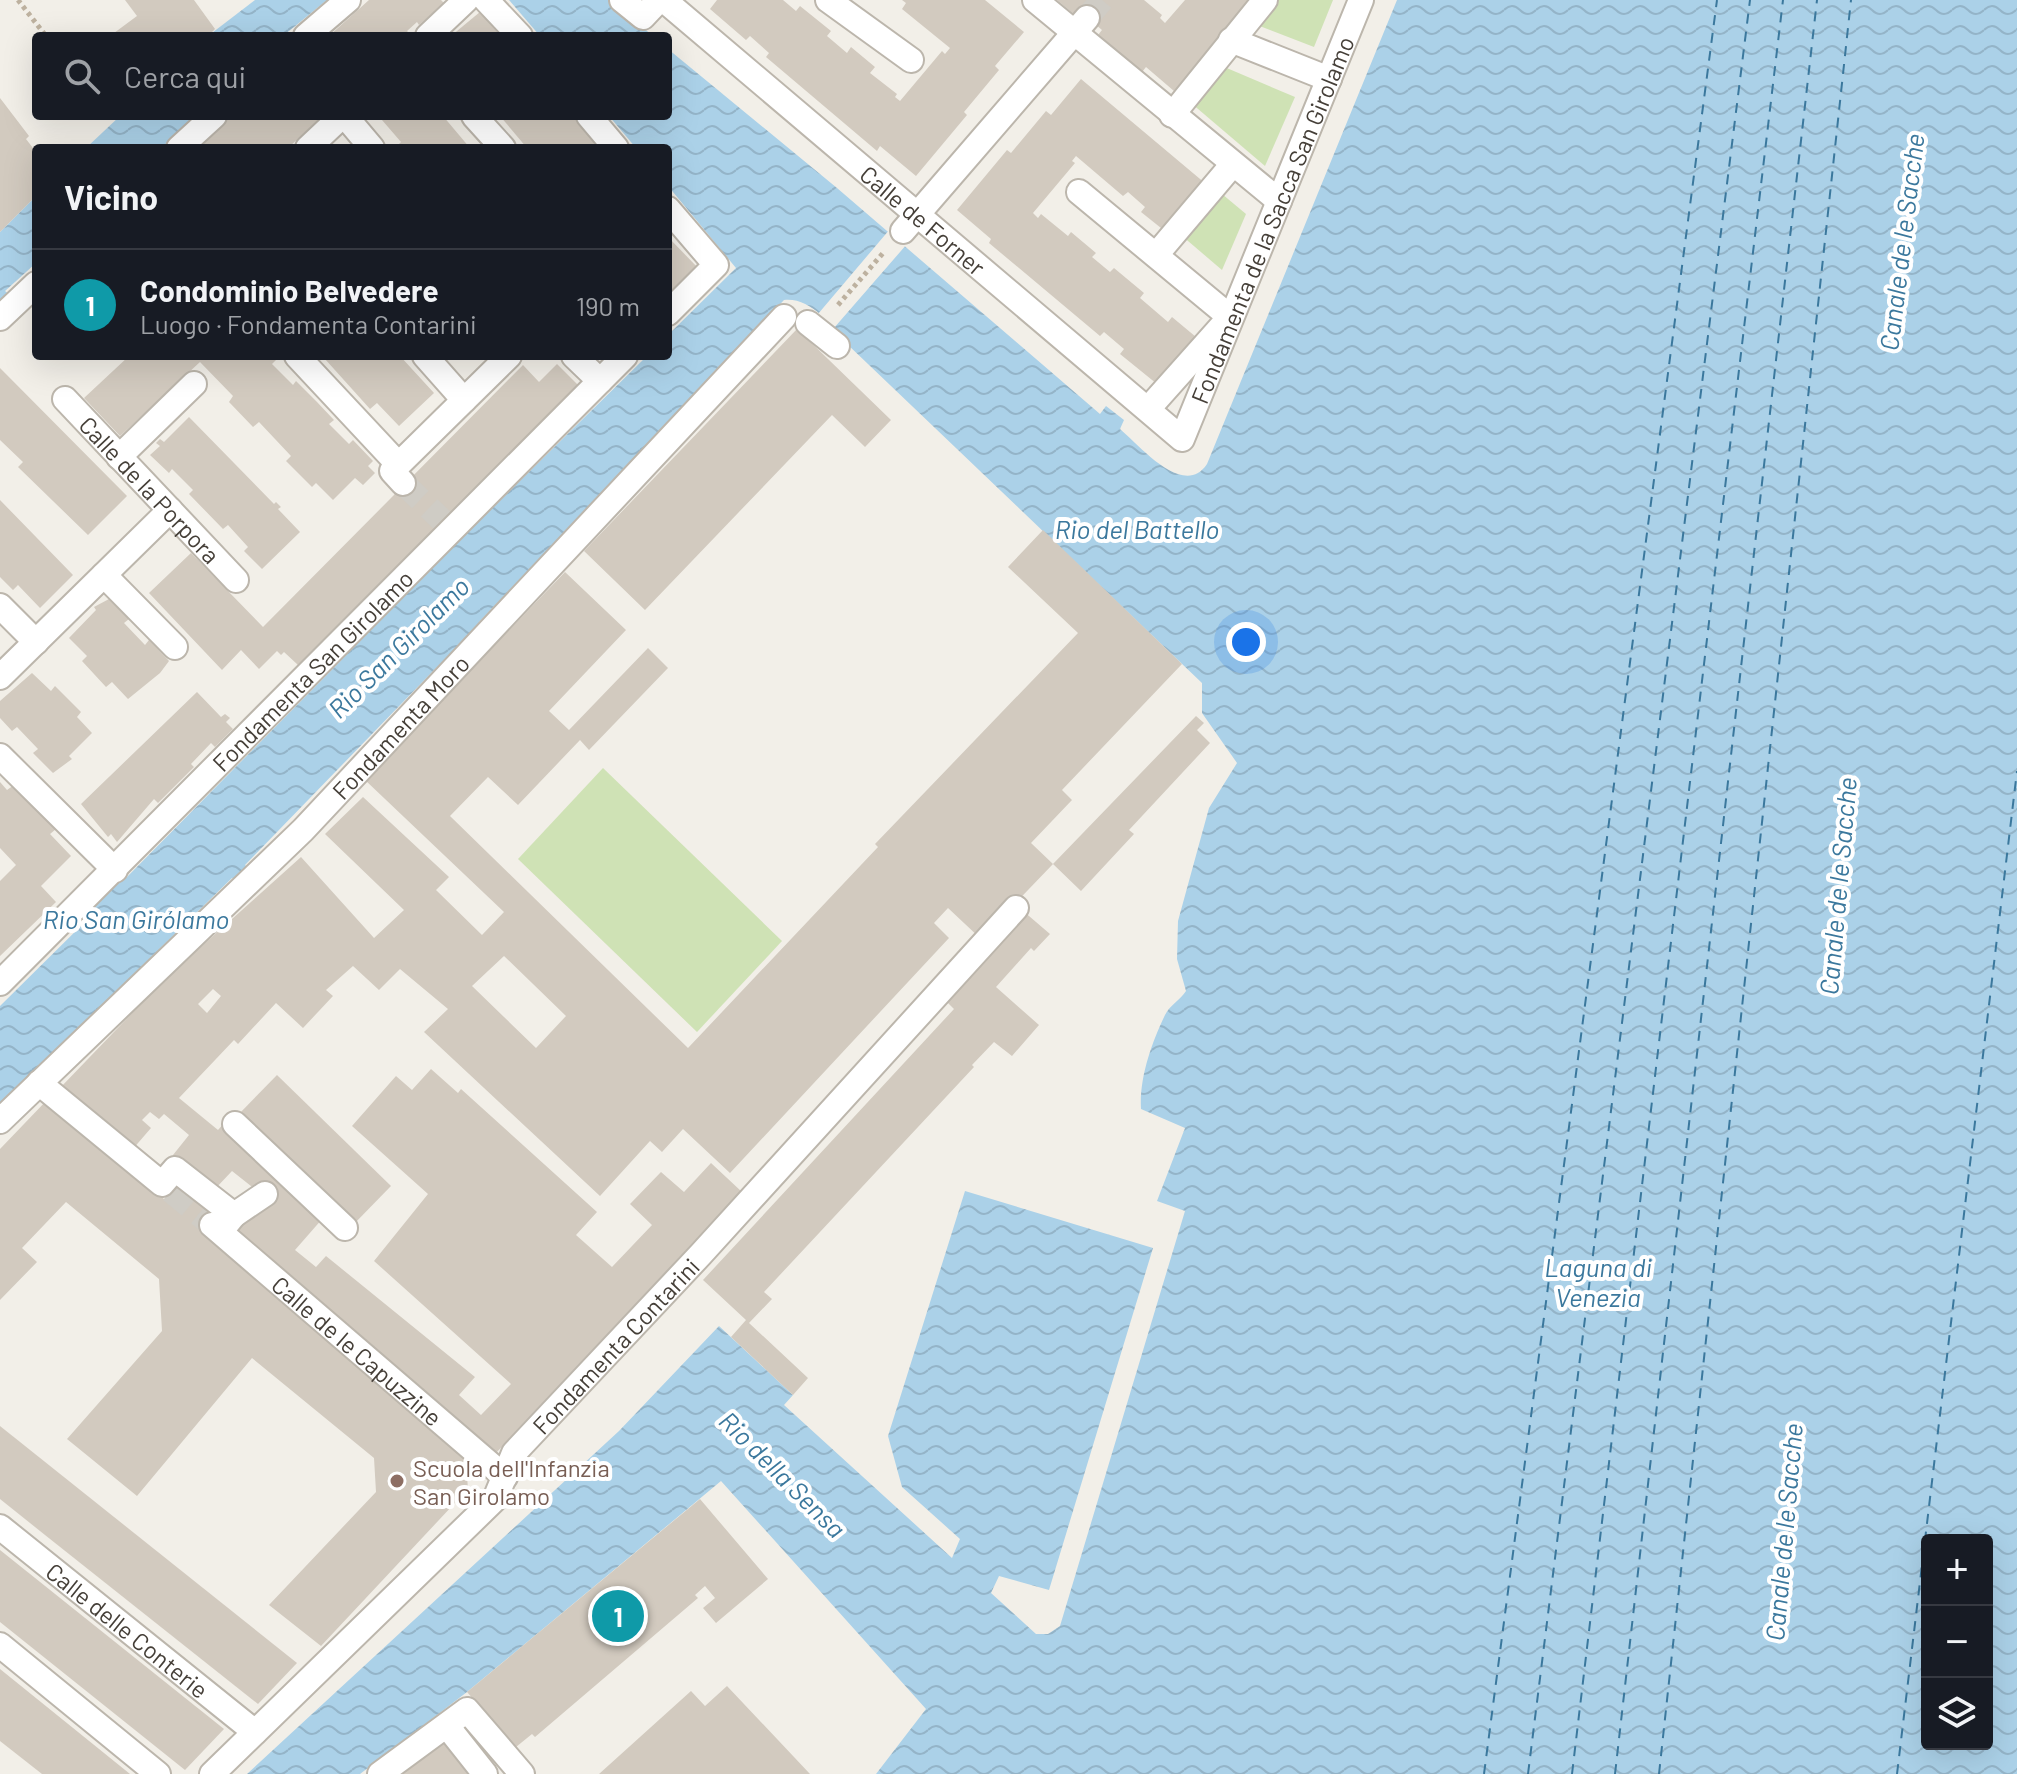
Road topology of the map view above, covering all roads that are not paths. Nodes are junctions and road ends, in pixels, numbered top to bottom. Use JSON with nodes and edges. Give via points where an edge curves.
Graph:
{"nodes":[{"id":1,"x":348,"y":0,"type":"edge"},
{"id":2,"x":466,"y":0,"type":"edge"},
{"id":3,"x":486,"y":0,"type":"edge"},
{"id":4,"x":622,"y":0,"type":"edge"},
{"id":5,"x":828,"y":0,"type":"edge"},
{"id":6,"x":1035,"y":0,"type":"edge"},
{"id":7,"x":1265,"y":0,"type":"edge"},
{"id":8,"x":1361,"y":0,"type":"edge"},
{"id":9,"x":668,"y":2,"type":"edge"},
{"id":10,"x":1081,"y":25,"type":"junction"},
{"id":11,"x":311,"y":32,"type":"edge"},
{"id":12,"x":432,"y":32,"type":"edge"},
{"id":13,"x":516,"y":32,"type":"edge"},
{"id":14,"x":1231,"y":40,"type":"junction"},
{"id":15,"x":911,"y":60,"type":"dead end"},
{"id":16,"x":1329,"y":79,"type":"junction"},
{"id":17,"x":1172,"y":115,"type":"junction"},
{"id":18,"x":210,"y":120,"type":"edge"},
{"id":19,"x":340,"y":120,"type":"edge"},
{"id":20,"x":348,"y":120,"type":"edge"},
{"id":21,"x":478,"y":120,"type":"edge"},
{"id":22,"x":592,"y":120,"type":"edge"},
{"id":23,"x":183,"y":144,"type":"edge"},
{"id":24,"x":312,"y":144,"type":"edge"},
{"id":25,"x":368,"y":144,"type":"edge"},
{"id":26,"x":499,"y":144,"type":"edge"},
{"id":27,"x":613,"y":144,"type":"edge"},
{"id":28,"x":1233,"y":164,"type":"junction"},
{"id":29,"x":1079,"y":192,"type":"dead end"},
{"id":30,"x":1279,"y":201,"type":"junction"},
{"id":31,"x":918,"y":212,"type":"junction"},
{"id":32,"x":672,"y":214,"type":"edge"},
{"id":33,"x":903,"y":231,"type":"dead end"},
{"id":34,"x":1156,"y":255,"type":"junction"},
{"id":35,"x":32,"y":288,"type":"edge"},
{"id":36,"x":672,"y":309,"type":"edge"},
{"id":37,"x":1230,"y":317,"type":"junction"},
{"id":38,"x":0,"y":318,"type":"edge"},
{"id":39,"x":837,"y":346,"type":"dead end"},
{"id":40,"x":301,"y":360,"type":"edge"},
{"id":41,"x":429,"y":360,"type":"edge"},
{"id":42,"x":505,"y":360,"type":"edge"},
{"id":43,"x":578,"y":360,"type":"edge"},
{"id":44,"x":621,"y":360,"type":"edge"},
{"id":45,"x":600,"y":381,"type":"junction"},
{"id":46,"x":194,"y":384,"type":"dead end"},
{"id":47,"x":65,"y":399,"type":"dead end"},
{"id":48,"x":464,"y":400,"type":"junction"},
{"id":49,"x":1148,"y":409,"type":"junction"},
{"id":50,"x":1182,"y":439,"type":"joint"},
{"id":51,"x":119,"y":457,"type":"junction"},
{"id":52,"x":170,"y":510,"type":"junction"},
{"id":53,"x":104,"y":575,"type":"junction"},
{"id":54,"x":236,"y":580,"type":"dead end"},
{"id":55,"x":0,"y":606,"type":"edge"},
{"id":56,"x":36,"y":642,"type":"junction"},
{"id":57,"x":175,"y":647,"type":"dead end"},
{"id":58,"x":0,"y":677,"type":"edge"},
{"id":59,"x":0,"y":756,"type":"edge"},
{"id":60,"x":115,"y":870,"type":"junction"},
{"id":61,"x":1016,"y":908,"type":"dead end"},
{"id":62,"x":0,"y":983,"type":"edge"},
{"id":63,"x":39,"y":1083,"type":"junction"},
{"id":64,"x":0,"y":1121,"type":"edge"},
{"id":65,"x":235,"y":1124,"type":"dead end"},
{"id":66,"x":264,"y":1195,"type":"dead end"},
{"id":67,"x":200,"y":1204,"type":"junction"},
{"id":68,"x":345,"y":1228,"type":"dead end"},
{"id":69,"x":505,"y":1477,"type":"junction"},
{"id":70,"x":0,"y":1527,"type":"edge"},
{"id":71,"x":0,"y":1645,"type":"edge"},
{"id":72,"x":447,"y":1726,"type":"junction"},
{"id":73,"x":255,"y":1732,"type":"junction"},
{"id":74,"x":518,"y":1773,"type":"edge"},
{"id":75,"x":158,"y":1774,"type":"edge"},
{"id":76,"x":212,"y":1774,"type":"edge"},
{"id":77,"x":380,"y":1774,"type":"edge"},
{"id":78,"x":485,"y":1774,"type":"edge"}],
"edges":[{"from":1,"to":11,"type":"street"},
{"from":2,"to":12,"type":"street"},
{"from":3,"to":13,"type":"street"},
{"from":4,"to":9,"type":"street","via":[[643,17]]},
{"from":5,"to":15,"type":"street"},
{"from":6,"to":10,"type":"street"},
{"from":7,"to":14,"type":"street"},
{"from":8,"to":16,"type":"street","name":"Fondamenta de la Sacca San Girolamo"},
{"from":9,"to":31,"type":"street","name":"Calle de Forner"},
{"from":10,"to":17,"type":"street"},
{"from":10,"to":31,"type":"street"},
{"from":14,"to":16,"type":"street"},
{"from":14,"to":17,"type":"street"},
{"from":16,"to":30,"type":"street","name":"Fondamenta de la Sacca San Girolamo"},
{"from":17,"to":28,"type":"street"},
{"from":18,"to":23,"type":"street"},
{"from":19,"to":24,"type":"street"},
{"from":20,"to":25,"type":"street"},
{"from":21,"to":26,"type":"street"},
{"from":22,"to":27,"type":"street"},
{"from":28,"to":30,"type":"street"},
{"from":28,"to":34,"type":"street"},
{"from":29,"to":34,"type":"street"},
{"from":30,"to":37,"type":"street","name":"Fondamenta de la Sacca San Girolamo"},
{"from":31,"to":33,"type":"street"},
{"from":31,"to":49,"type":"street","name":"Calle de Forner"},
{"from":32,"to":36,"type":"street","via":[[716,265]]},
{"from":34,"to":37,"type":"street"},
{"from":35,"to":38,"type":"street"},
{"from":37,"to":49,"type":"street"},
{"from":37,"to":50,"type":"street","name":"Fondamenta de la Sacca San Girolamo"},
{"from":39,"to":63,"type":"street","name":"Fondamenta Moro","via":[[796,320],[303,830]]},
{"from":40,"to":48,"type":"street","via":[[401,473]]},
{"from":41,"to":48,"type":"street"},
{"from":42,"to":48,"type":"street"},
{"from":43,"to":45,"type":"street"},
{"from":44,"to":45,"type":"street","name":"Fondamenta San Girolamo"},
{"from":45,"to":60,"type":"street","name":"Fondamenta San Girolamo","via":[[449,527]]},
{"from":46,"to":51,"type":"street"},
{"from":47,"to":51,"type":"street","name":"Calle de la Porpora"},
{"from":49,"to":50,"type":"street","name":"Calle de Forner"},
{"from":51,"to":52,"type":"street","name":"Calle de la Porpora"},
{"from":52,"to":53,"type":"street"},
{"from":52,"to":54,"type":"street","name":"Calle de la Porpora"},
{"from":53,"to":56,"type":"street"},
{"from":53,"to":57,"type":"street"},
{"from":55,"to":56,"type":"street"},
{"from":56,"to":58,"type":"street"},
{"from":59,"to":60,"type":"street"},
{"from":60,"to":62,"type":"street","name":"Fondamenta San Girolamo"},
{"from":61,"to":69,"type":"street","name":"Fondamenta Contarini","via":[[514,1453]]},
{"from":63,"to":64,"type":"street","name":"Fondamenta Moro"},
{"from":63,"to":67,"type":"street","name":"Calle de le Capuzzine"},
{"from":65,"to":68,"type":"street"},
{"from":66,"to":67,"type":"street"},
{"from":67,"to":69,"type":"street","name":"Calle de le Capuzzine"},
{"from":69,"to":73,"type":"street","name":"Fondamenta Contarini","via":[[495,1499]]},
{"from":70,"to":73,"type":"street","name":"Calle delle Conterie"},
{"from":71,"to":75,"type":"street"},
{"from":72,"to":74,"type":"street","via":[[467,1710]]},
{"from":72,"to":77,"type":"street"},
{"from":72,"to":78,"type":"street"},
{"from":73,"to":76,"type":"street","name":"Fondamenta Contarini"}]}
